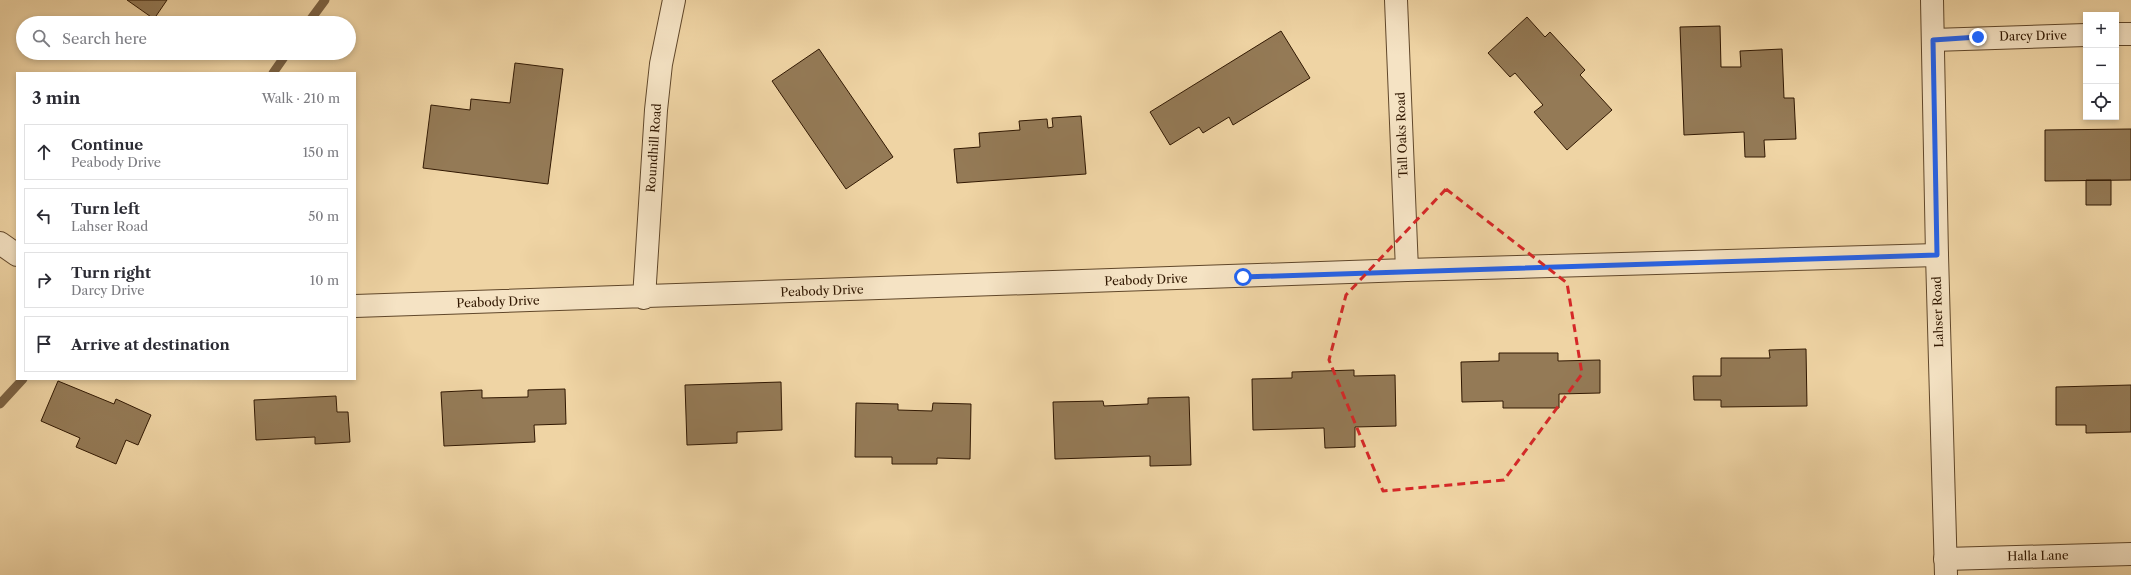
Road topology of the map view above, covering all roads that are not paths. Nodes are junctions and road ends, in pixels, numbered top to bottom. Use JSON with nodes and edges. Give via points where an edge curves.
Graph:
{"nodes":[{"id":1,"x":674,"y":0,"type":"edge"},
{"id":2,"x":1396,"y":0,"type":"edge"},
{"id":3,"x":1932,"y":0,"type":"edge"},
{"id":4,"x":2119,"y":34,"type":"edge"},
{"id":5,"x":2131,"y":34,"type":"edge"},
{"id":6,"x":2083,"y":35,"type":"edge"},
{"id":7,"x":1933,"y":40,"type":"junction"},
{"id":8,"x":0,"y":243,"type":"edge"},
{"id":9,"x":16,"y":254,"type":"edge"},
{"id":10,"x":1937,"y":255,"type":"junction"},
{"id":11,"x":1407,"y":270,"type":"junction"},
{"id":12,"x":644,"y":298,"type":"junction"},
{"id":13,"x":356,"y":306,"type":"edge"},
{"id":14,"x":2131,"y":554,"type":"edge"},
{"id":15,"x":1946,"y":567,"type":"edge"}],
"edges":[{"from":1,"to":12,"type":"street","name":"Roundhill Road","via":[[661,64],[656,110]]},
{"from":2,"to":11,"type":"street","name":"Tall Oaks Road"},
{"from":3,"to":7,"type":"street","name":"Lahser Road"},
{"from":4,"to":5,"type":"street"},
{"from":6,"to":7,"type":"street","name":"Darcy Drive"},
{"from":7,"to":10,"type":"street","name":"Lahser Road"},
{"from":8,"to":9,"type":"street"},
{"from":10,"to":11,"type":"street","name":"Peabody Drive"},
{"from":10,"to":15,"type":"street","name":"Lahser Road"},
{"from":11,"to":12,"type":"street","name":"Peabody Drive"},
{"from":12,"to":13,"type":"street","name":"Peabody Drive"},
{"from":14,"to":15,"type":"street","name":"Halla Lane"}]}
